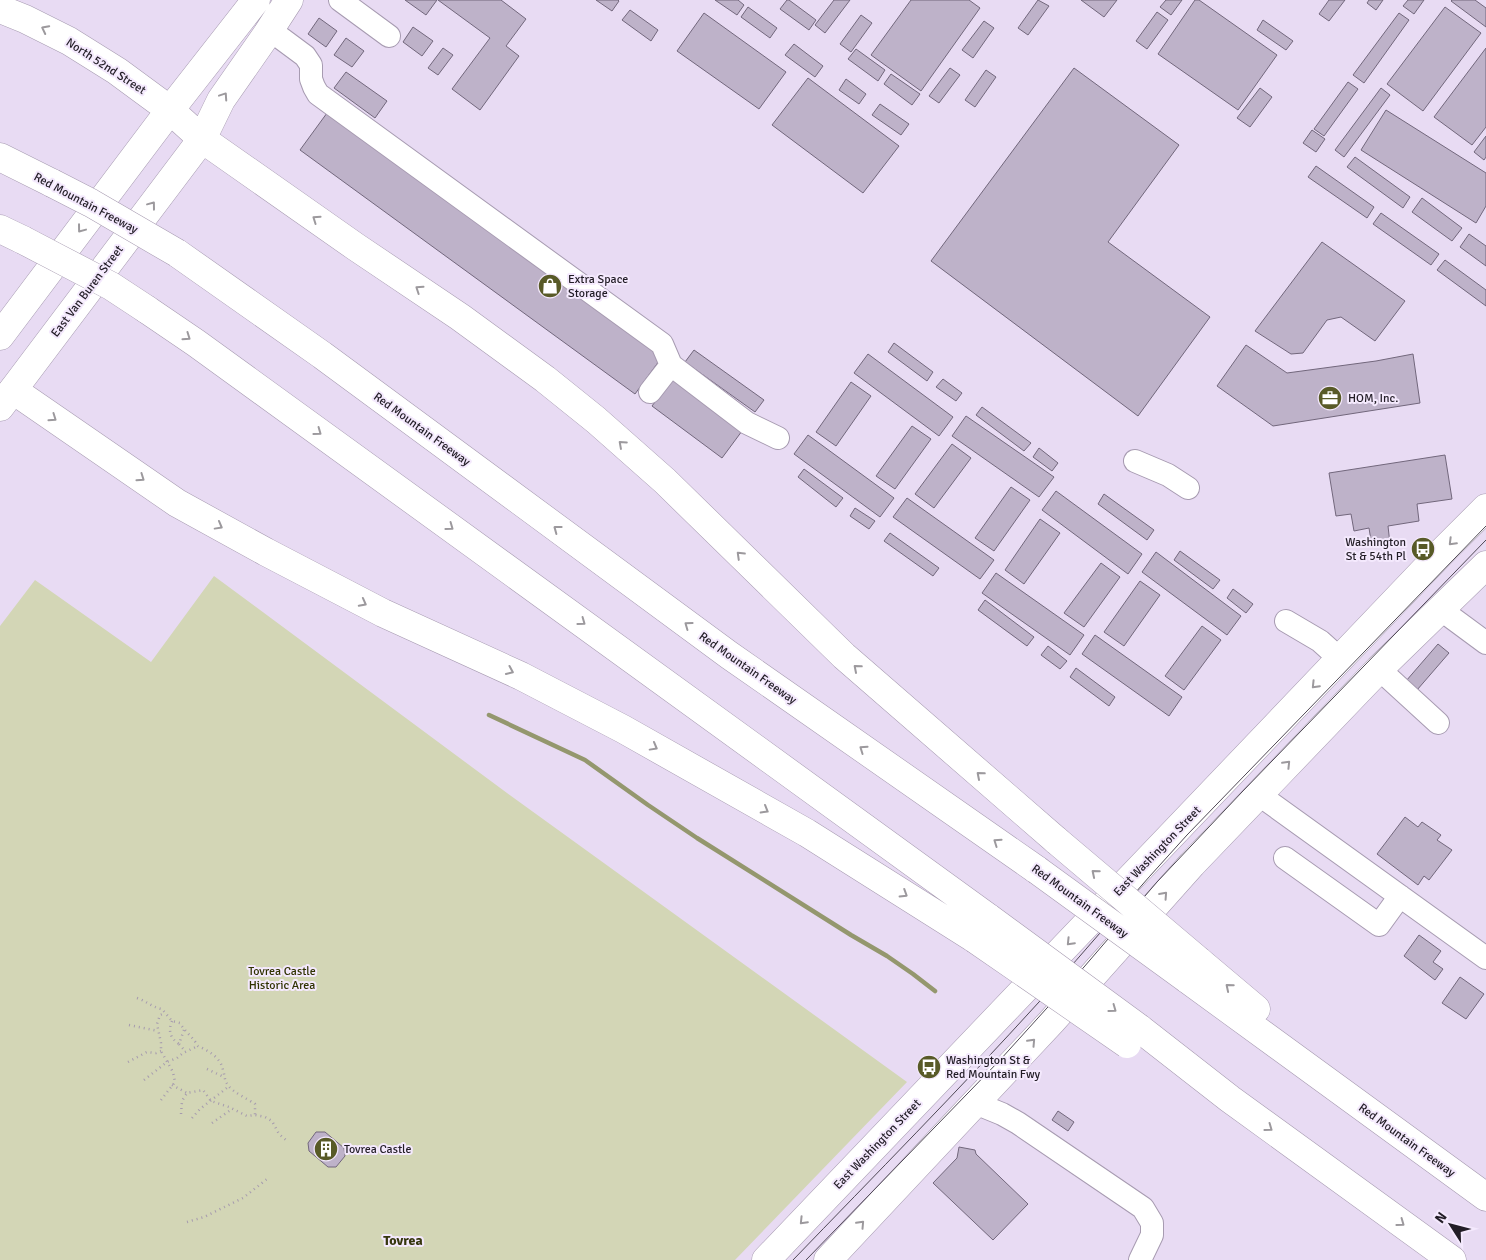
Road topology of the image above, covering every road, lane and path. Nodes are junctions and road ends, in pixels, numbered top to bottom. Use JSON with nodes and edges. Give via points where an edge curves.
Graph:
{"nodes":[{"id":1,"x":256,"y":0,"type":"edge"},
{"id":2,"x":289,"y":0,"type":"edge"},
{"id":3,"x":340,"y":0,"type":"edge"},
{"id":4,"x":0,"y":9,"type":"edge"},
{"id":5,"x":270,"y":30,"type":"junction"},
{"id":6,"x":389,"y":36,"type":"dead end"},
{"id":7,"x":170,"y":110,"type":"junction"},
{"id":8,"x":202,"y":139,"type":"junction"},
{"id":9,"x":0,"y":157,"type":"edge"},
{"id":10,"x":12,"y":234,"type":"edge"},
{"id":11,"x":0,"y":336,"type":"edge"},
{"id":12,"x":671,"y":365,"type":"junction"},
{"id":13,"x":4,"y":392,"type":"edge"},
{"id":14,"x":650,"y":392,"type":"dead end"},
{"id":15,"x":778,"y":438,"type":"dead end"},
{"id":16,"x":1135,"y":461,"type":"dead end"},
{"id":17,"x":1188,"y":488,"type":"dead end"},
{"id":18,"x":1486,"y":508,"type":"edge"},
{"id":19,"x":1486,"y":565,"type":"edge"},
{"id":20,"x":1440,"y":609,"type":"junction"},
{"id":21,"x":1286,"y":621,"type":"dead end"},
{"id":22,"x":1486,"y":643,"type":"edge"},
{"id":23,"x":1340,"y":659,"type":"junction"},
{"id":24,"x":1379,"y":669,"type":"junction"},
{"id":25,"x":1438,"y":723,"type":"dead end"},
{"id":26,"x":1258,"y":794,"type":"junction"},
{"id":27,"x":1286,"y":858,"type":"dead end"},
{"id":28,"x":1400,"y":896,"type":"junction"},
{"id":29,"x":982,"y":928,"type":"junction"},
{"id":30,"x":1486,"y":958,"type":"edge"},
{"id":31,"x":1193,"y":970,"type":"junction"},
{"id":32,"x":136,"y":998,"type":"dead end"},
{"id":33,"x":165,"y":1013,"type":"junction"},
{"id":34,"x":172,"y":1021,"type":"junction"},
{"id":35,"x":129,"y":1025,"type":"dead end"},
{"id":36,"x":184,"y":1030,"type":"junction"},
{"id":37,"x":158,"y":1032,"type":"junction"},
{"id":38,"x":179,"y":1044,"type":"junction"},
{"id":39,"x":198,"y":1046,"type":"junction"},
{"id":40,"x":161,"y":1051,"type":"junction"},
{"id":41,"x":186,"y":1052,"type":"junction"},
{"id":42,"x":128,"y":1062,"type":"dead end"},
{"id":43,"x":167,"y":1062,"type":"junction"},
{"id":44,"x":207,"y":1070,"type":"dead end"},
{"id":45,"x":224,"y":1077,"type":"junction"},
{"id":46,"x":144,"y":1080,"type":"dead end"},
{"id":47,"x":172,"y":1085,"type":"junction"},
{"id":48,"x":228,"y":1087,"type":"junction"},
{"id":49,"x":187,"y":1093,"type":"junction"},
{"id":50,"x":161,"y":1100,"type":"dead end"},
{"id":51,"x":211,"y":1101,"type":"junction"},
{"id":52,"x":975,"y":1103,"type":"junction"},
{"id":53,"x":232,"y":1109,"type":"junction"},
{"id":54,"x":181,"y":1114,"type":"dead end"},
{"id":55,"x":255,"y":1115,"type":"junction"},
{"id":56,"x":192,"y":1118,"type":"dead end"},
{"id":57,"x":212,"y":1123,"type":"dead end"},
{"id":58,"x":286,"y":1140,"type":"dead end"},
{"id":59,"x":267,"y":1179,"type":"dead end"},
{"id":60,"x":1486,"y":1197,"type":"edge"},
{"id":61,"x":187,"y":1222,"type":"dead end"},
{"id":62,"x":766,"y":1260,"type":"edge"},
{"id":63,"x":828,"y":1260,"type":"edge"},
{"id":64,"x":1140,"y":1260,"type":"edge"},
{"id":65,"x":1452,"y":1260,"type":"edge"}],
"edges":[{"from":1,"to":7,"type":"main road"},
{"from":2,"to":5,"type":"main road","name":"East Van Buren Street"},
{"from":3,"to":6,"type":"street"},
{"from":7,"to":4,"type":"main road","name":"North 52nd Street","one_way":true,"via":[[69,41]]},
{"from":8,"to":5,"type":"main road","name":"East Van Buren Street","one_way":true,"via":[[221,100]]},
{"from":5,"to":12,"type":"street","via":[[305,56],[311,65],[311,80],[318,94],[662,344]]},
{"from":7,"to":8,"type":"main road","name":"North 52nd Street"},
{"from":7,"to":11,"type":"main road","one_way":true},
{"from":13,"to":8,"type":"main road","name":"East Van Buren Street","one_way":true},
{"from":31,"to":8,"type":"main road","name":"North 52nd Street","one_way":true,"bridge":true,"via":[[1057,841],[844,656],[665,482],[589,414],[460,317]]},
{"from":31,"to":9,"type":"main road","name":"Red Mountain Freeway","one_way":true,"bridge":true,"via":[[1037,870],[729,655],[322,355],[177,253],[91,203]]},
{"from":10,"to":29,"type":"main road","one_way":true,"bridge":true,"via":[[112,286],[212,355]]},
{"from":12,"to":14,"type":"street"},
{"from":12,"to":15,"type":"street","via":[[747,423]]},
{"from":13,"to":29,"type":"main road","one_way":true,"via":[[177,503],[266,552],[383,614],[521,676]]},
{"from":16,"to":17,"type":"street","via":[[1168,474]]},
{"from":18,"to":23,"type":"main road","name":"East Washington Street","one_way":true},
{"from":19,"to":20,"type":"main road"},
{"from":20,"to":22,"type":"street"},
{"from":20,"to":24,"type":"main road"},
{"from":21,"to":23,"type":"street","via":[[1320,641]]},
{"from":23,"to":62,"type":"main road","name":"East Washington Street","one_way":true},
{"from":24,"to":25,"type":"street"},
{"from":26,"to":24,"type":"main road","one_way":true},
{"from":26,"to":28,"type":"street"},
{"from":52,"to":26,"type":"main road","one_way":true},
{"from":27,"to":28,"type":"street","via":[[1379,926]]},
{"from":28,"to":30,"type":"street"},
{"from":29,"to":65,"type":"main road","one_way":true,"bridge":true,"via":[[1133,1036],[1230,1099]]},
{"from":60,"to":31,"type":"main road","name":"Red Mountain Freeway","one_way":true,"via":[[1341,1092]]},
{"from":32,"to":33,"type":"path"},
{"from":33,"to":34,"type":"path"},
{"from":33,"to":37,"type":"path","via":[[160,1015]]},
{"from":34,"to":36,"type":"path","via":[[180,1023]]},
{"from":34,"to":38,"type":"path","via":[[170,1036]]},
{"from":35,"to":37,"type":"path"},
{"from":36,"to":38,"type":"path"},
{"from":36,"to":39,"type":"path"},
{"from":37,"to":40,"type":"path"},
{"from":38,"to":41,"type":"path"},
{"from":39,"to":41,"type":"path"},
{"from":39,"to":45,"type":"path","via":[[221,1062]]},
{"from":40,"to":42,"type":"path","via":[[147,1052]]},
{"from":40,"to":43,"type":"path"},
{"from":41,"to":43,"type":"path"},
{"from":43,"to":46,"type":"path"},
{"from":43,"to":47,"type":"path","via":[[173,1072],[175,1082]]},
{"from":44,"to":45,"type":"path"},
{"from":45,"to":48,"type":"path"},
{"from":47,"to":49,"type":"path"},
{"from":47,"to":50,"type":"path"},
{"from":48,"to":51,"type":"path"},
{"from":48,"to":55,"type":"path","via":[[255,1104]]},
{"from":49,"to":51,"type":"path","via":[[203,1090]]},
{"from":49,"to":54,"type":"path","via":[[182,1100]]},
{"from":51,"to":53,"type":"path"},
{"from":51,"to":56,"type":"path"},
{"from":63,"to":52,"type":"main road","one_way":true},
{"from":52,"to":64,"type":"street","via":[[1018,1123],[1143,1208],[1152,1223],[1152,1236]]},
{"from":53,"to":55,"type":"path","via":[[247,1116]]},
{"from":53,"to":57,"type":"path"},
{"from":55,"to":58,"type":"path","via":[[272,1121]]},
{"from":59,"to":61,"type":"path","via":[[243,1198]]}]}
